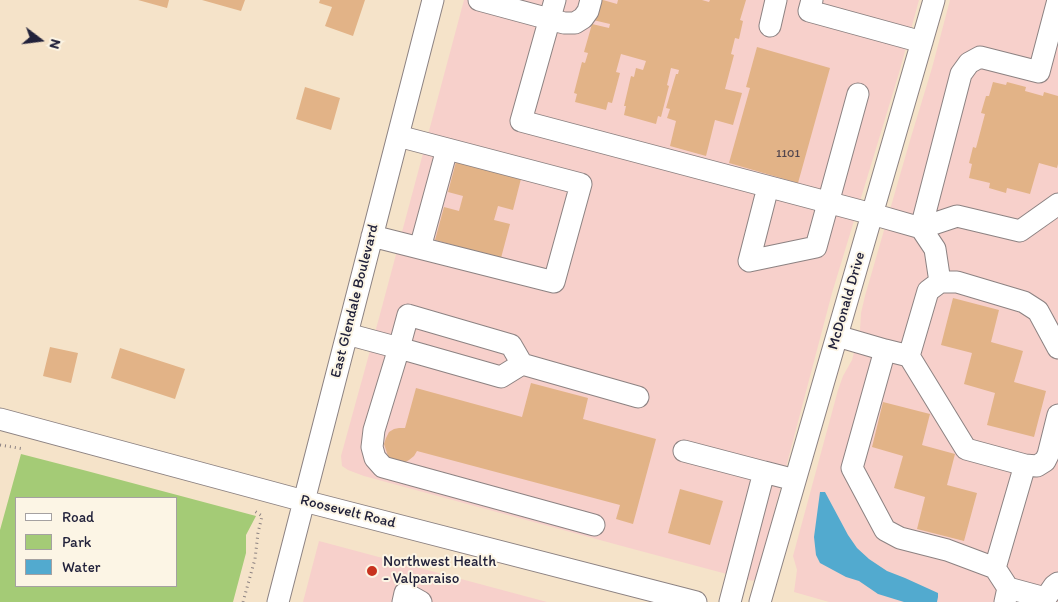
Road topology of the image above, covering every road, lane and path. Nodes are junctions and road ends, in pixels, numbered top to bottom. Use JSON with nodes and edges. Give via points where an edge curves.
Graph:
{"nodes":[{"id":1,"x":433,"y":0,"type":"edge"},
{"id":2,"x":479,"y":0,"type":"edge"},
{"id":3,"x":591,"y":0,"type":"edge"},
{"id":4,"x":776,"y":0,"type":"edge"},
{"id":5,"x":812,"y":0,"type":"edge"},
{"id":6,"x":934,"y":0,"type":"edge"},
{"id":7,"x":1058,"y":0,"type":"edge"},
{"id":8,"x":552,"y":10,"type":"edge"},
{"id":9,"x":770,"y":26,"type":"dead end"},
{"id":10,"x":922,"y":42,"type":"junction"},
{"id":11,"x":1049,"y":75,"type":"edge"},
{"id":12,"x":858,"y":94,"type":"dead end"},
{"id":13,"x":398,"y":136,"type":"junction"},
{"id":14,"x":447,"y":149,"type":"junction"},
{"id":15,"x":768,"y":186,"type":"junction"},
{"id":16,"x":828,"y":202,"type":"junction"},
{"id":17,"x":1058,"y":204,"type":"edge"},
{"id":18,"x":872,"y":214,"type":"junction"},
{"id":19,"x":921,"y":228,"type":"junction"},
{"id":20,"x":372,"y":236,"type":"junction"},
{"id":21,"x":420,"y":248,"type":"junction"},
{"id":22,"x":940,"y":282,"type":"junction"},
{"id":23,"x":347,"y":334,"type":"junction"},
{"id":24,"x":837,"y":336,"type":"junction"},
{"id":25,"x":399,"y":348,"type":"junction"},
{"id":26,"x":1058,"y":348,"type":"edge"},
{"id":27,"x":885,"y":350,"type":"junction"},
{"id":28,"x":909,"y":356,"type":"junction"},
{"id":29,"x":522,"y":364,"type":"junction"},
{"id":30,"x":638,"y":397,"type":"dead end"},
{"id":31,"x":1058,"y":415,"type":"edge"},
{"id":32,"x":0,"y":419,"type":"edge"},
{"id":33,"x":684,"y":451,"type":"dead end"},
{"id":34,"x":1025,"y":465,"type":"junction"},
{"id":35,"x":764,"y":472,"type":"junction"},
{"id":36,"x":795,"y":480,"type":"junction"},
{"id":37,"x":304,"y":501,"type":"junction"},
{"id":38,"x":262,"y":516,"type":"dead end"},
{"id":39,"x":594,"y":525,"type":"dead end"},
{"id":40,"x":995,"y":568,"type":"junction"},
{"id":41,"x":1049,"y":594,"type":"edge"},
{"id":42,"x":1007,"y":595,"type":"edge"},
{"id":43,"x":687,"y":601,"type":"edge"},
{"id":44,"x":243,"y":602,"type":"edge"},
{"id":45,"x":278,"y":602,"type":"edge"},
{"id":46,"x":403,"y":602,"type":"edge"},
{"id":47,"x":421,"y":602,"type":"edge"},
{"id":48,"x":730,"y":602,"type":"edge"},
{"id":49,"x":760,"y":602,"type":"edge"}],
"edges":[{"from":1,"to":13,"type":"street","name":"East Glendale Boulevard"},
{"from":2,"to":8,"type":"street"},
{"from":3,"to":8,"type":"street","via":[[588,11],[575,23],[564,23]]},
{"from":4,"to":9,"type":"street"},
{"from":5,"to":10,"type":"street","via":[[809,11]]},
{"from":6,"to":10,"type":"street","name":"McDonald Drive"},
{"from":7,"to":11,"type":"street"},
{"from":8,"to":15,"type":"street","via":[[521,121]]},
{"from":10,"to":18,"type":"street","name":"McDonald Drive"},
{"from":11,"to":19,"type":"street","via":[[980,57],[969,63],[961,74]]},
{"from":12,"to":16,"type":"street"},
{"from":13,"to":14,"type":"street"},
{"from":13,"to":20,"type":"street","name":"East Glendale Boulevard"},
{"from":14,"to":21,"type":"street"},
{"from":14,"to":21,"type":"street","via":[[581,184],[554,282]]},
{"from":15,"to":16,"type":"street"},
{"from":15,"to":16,"type":"street","via":[[749,261],[816,247]]},
{"from":16,"to":18,"type":"street"},
{"from":17,"to":19,"type":"street","via":[[1020,231],[957,216]]},
{"from":18,"to":19,"type":"street"},
{"from":18,"to":24,"type":"street","name":"McDonald Drive"},
{"from":19,"to":22,"type":"street","via":[[935,249]]},
{"from":20,"to":21,"type":"street"},
{"from":20,"to":23,"type":"street","name":"East Glendale Boulevard"},
{"from":22,"to":26,"type":"street","via":[[957,282],[1024,302],[1038,312]]},
{"from":22,"to":28,"type":"street","via":[[928,291]]},
{"from":23,"to":25,"type":"street"},
{"from":23,"to":37,"type":"street","name":"East Glendale Boulevard"},
{"from":24,"to":27,"type":"street"},
{"from":24,"to":36,"type":"street","name":"McDonald Drive"},
{"from":25,"to":29,"type":"street","via":[[501,377]]},
{"from":25,"to":29,"type":"street","via":[[408,315],[511,345]]},
{"from":25,"to":39,"type":"street","via":[[374,430],[372,447],[382,467]]},
{"from":27,"to":28,"type":"street"},
{"from":27,"to":40,"type":"street","via":[[852,468],[885,530],[900,538],[947,550]]},
{"from":28,"to":34,"type":"street","via":[[966,449]]},
{"from":29,"to":30,"type":"street"},
{"from":31,"to":34,"type":"street","via":[[1048,455],[1037,466]]},
{"from":32,"to":37,"type":"street","name":"Roosevelt Road"},
{"from":33,"to":35,"type":"street"},
{"from":34,"to":40,"type":"street"},
{"from":35,"to":36,"type":"street"},
{"from":35,"to":48,"type":"street"},
{"from":36,"to":49,"type":"street","name":"McDonald Drive"},
{"from":37,"to":43,"type":"street","name":"Roosevelt Road"},
{"from":37,"to":45,"type":"street","name":"East Glendale Boulevard"},
{"from":38,"to":44,"type":"path","via":[[255,560]]},
{"from":40,"to":42,"type":"street"},
{"from":41,"to":42,"type":"street"},
{"from":46,"to":47,"type":"street","via":[[405,593]]}]}
